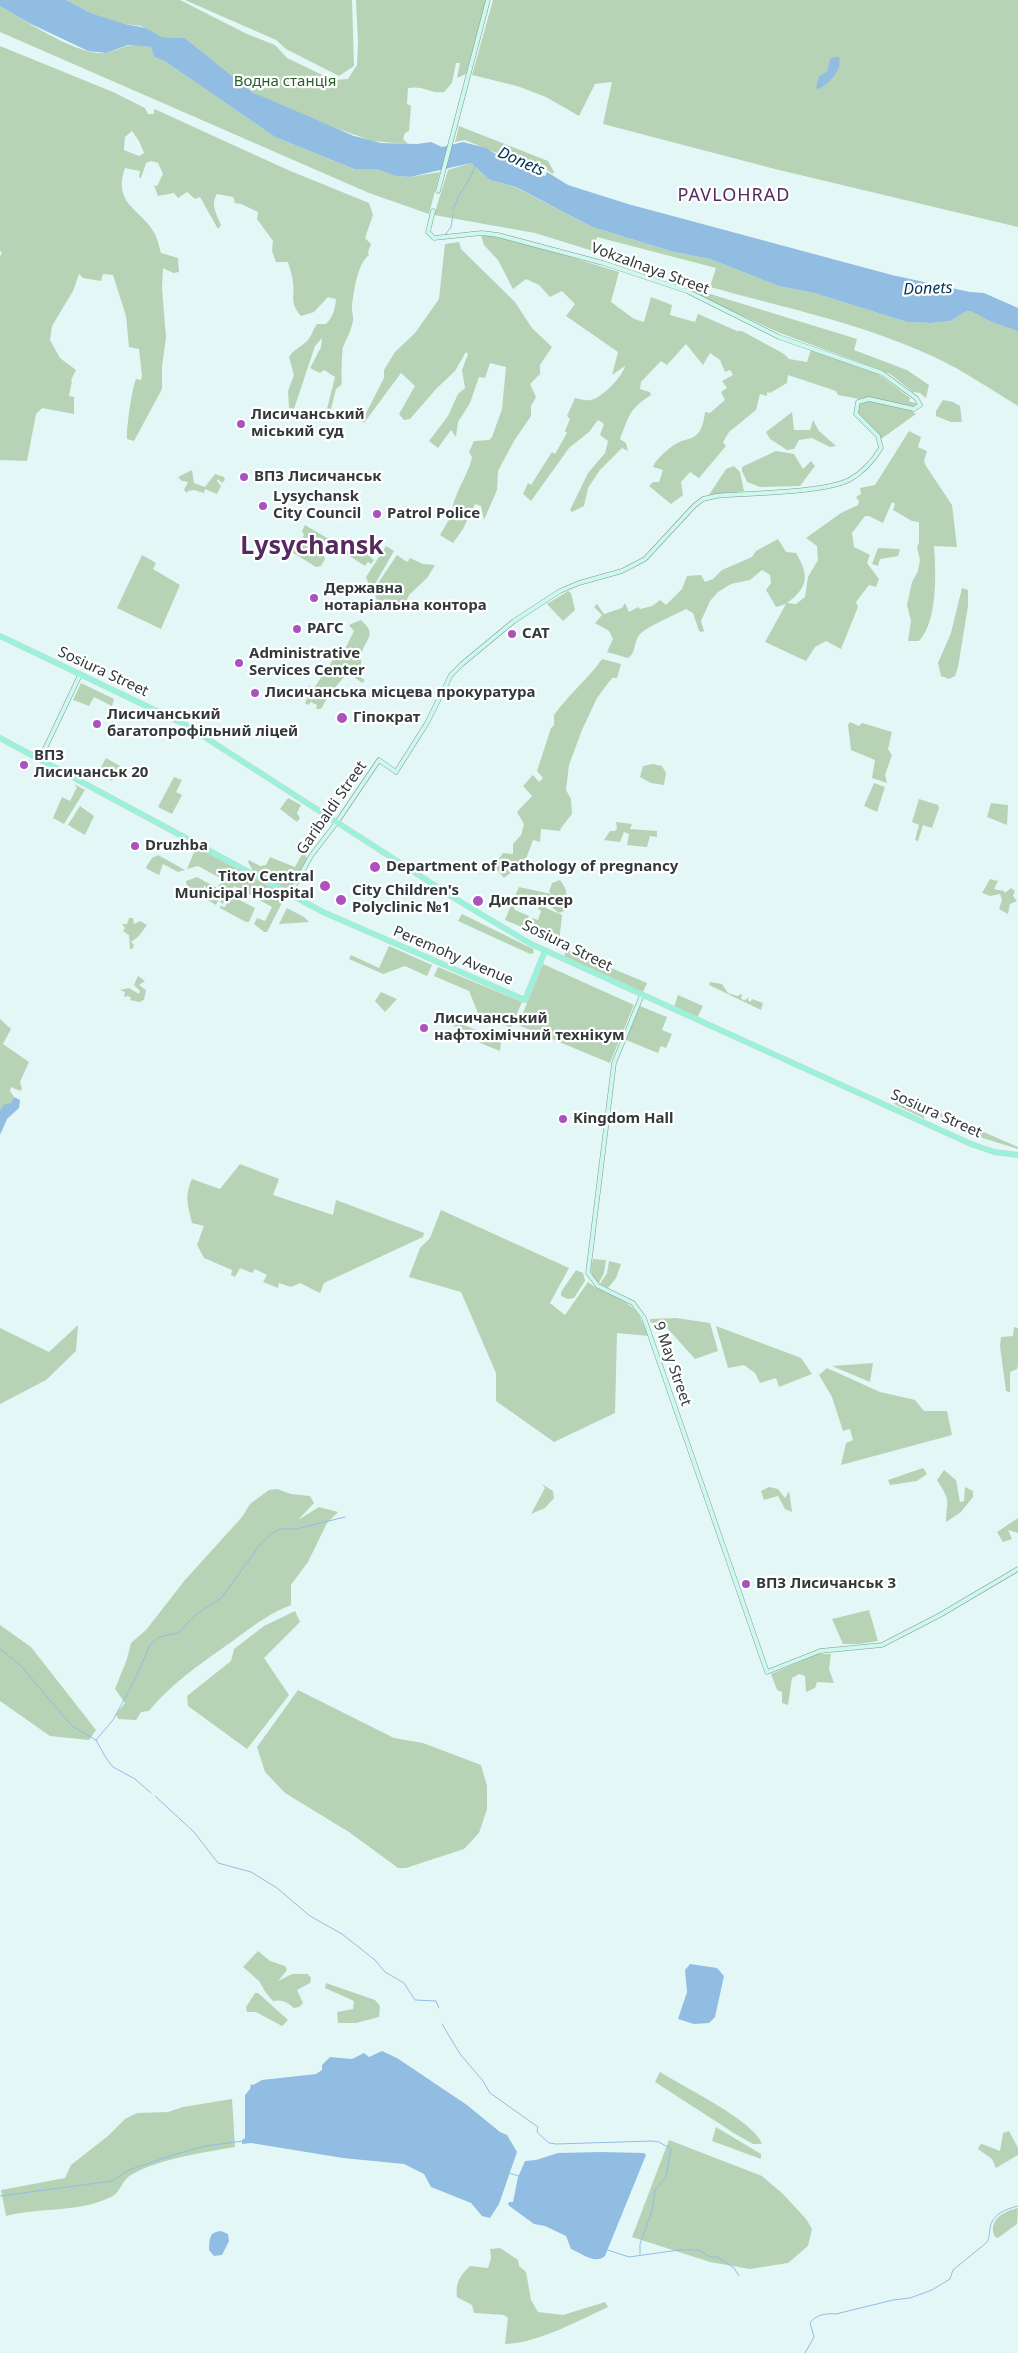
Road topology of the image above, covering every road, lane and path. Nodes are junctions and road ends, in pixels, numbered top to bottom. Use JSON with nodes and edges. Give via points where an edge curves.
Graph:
{"nodes":[{"id":1,"x":488,"y":0,"type":"edge"},
{"id":2,"x":438,"y":191,"type":"dead end"},
{"id":3,"x":433,"y":211,"type":"dead end"},
{"id":4,"x":0,"y":636,"type":"edge"},
{"id":5,"x":80,"y":675,"type":"junction"},
{"id":6,"x":0,"y":738,"type":"edge"},
{"id":7,"x":40,"y":759,"type":"junction"},
{"id":8,"x":379,"y":760,"type":"joint"},
{"id":9,"x":337,"y":822,"type":"junction"},
{"id":10,"x":290,"y":894,"type":"junction"},
{"id":11,"x":545,"y":951,"type":"junction"},
{"id":12,"x":642,"y":995,"type":"junction"},
{"id":13,"x":1018,"y":1155,"type":"edge"},
{"id":14,"x":1018,"y":1569,"type":"edge"}],
"edges":[{"from":1,"to":2,"type":"main road"},
{"from":3,"to":8,"type":"main road","name":"Vokzalnaya Street","via":[[428,233],[436,238],[498,234],[687,291],[779,336],[882,373],[916,398],[920,406],[916,409],[869,399],[858,402],[856,414],[878,436],[881,448],[858,474],[837,484],[703,499],[645,559],[622,571],[568,587],[542,602],[456,670],[396,772]]},
{"from":4,"to":5,"type":"main road","name":"Sosiura Street"},
{"from":5,"to":7,"type":"main road"},
{"from":5,"to":9,"type":"main road","name":"Sosiura Street","via":[[186,725]]},
{"from":6,"to":7,"type":"main road","name":"Peremohy Avenue"},
{"from":7,"to":10,"type":"main road","name":"Peremohy Avenue"},
{"from":8,"to":9,"type":"main road","name":"Garibaldi Street"},
{"from":9,"to":10,"type":"main road","name":"Garibaldi Street","via":[[311,856]]},
{"from":9,"to":11,"type":"main road","name":"Sosiura Street","via":[[518,938]]},
{"from":10,"to":11,"type":"main road","name":"Peremohy Avenue","via":[[360,930],[525,1000]]},
{"from":11,"to":12,"type":"main road","name":"Sosiura Street"},
{"from":12,"to":13,"type":"main road","name":"Sosiura Street","via":[[979,1148]]},
{"from":12,"to":14,"type":"main road","name":"9 May Street","via":[[614,1063],[588,1273],[598,1286],[633,1304],[644,1318],[767,1672],[820,1651],[882,1645]]}]}
